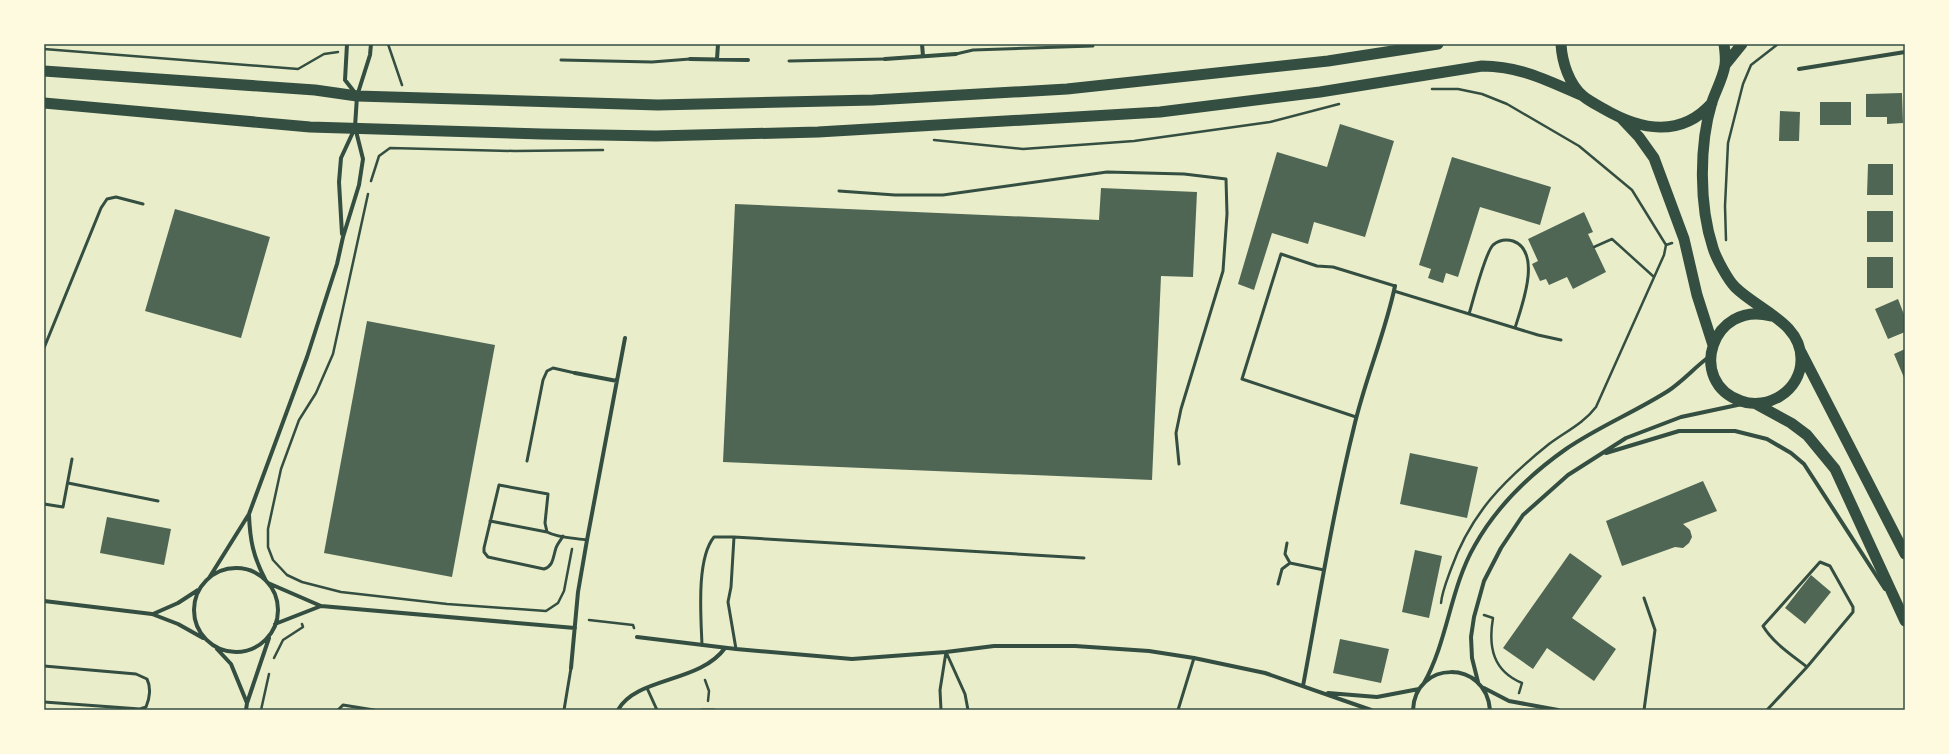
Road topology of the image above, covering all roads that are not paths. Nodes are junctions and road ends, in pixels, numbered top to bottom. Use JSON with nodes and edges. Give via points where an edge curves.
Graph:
{"nodes":[{"id":1,"x":347,"y":44,"type":"edge"},
{"id":2,"x":371,"y":44,"type":"edge"},
{"id":3,"x":718,"y":44,"type":"edge"},
{"id":4,"x":922,"y":44,"type":"edge"},
{"id":5,"x":1438,"y":44,"type":"edge"},
{"id":6,"x":1561,"y":44,"type":"edge"},
{"id":7,"x":1724,"y":44,"type":"edge"},
{"id":8,"x":1742,"y":44,"type":"edge"},
{"id":9,"x":1093,"y":46,"type":"dead end"},
{"id":10,"x":1905,"y":52,"type":"edge"},
{"id":11,"x":956,"y":54,"type":"joint"},
{"id":12,"x":923,"y":56,"type":"junction"},
{"id":13,"x":690,"y":59,"type":"joint"},
{"id":14,"x":717,"y":59,"type":"junction"},
{"id":15,"x":885,"y":59,"type":"joint"},
{"id":16,"x":561,"y":60,"type":"dead end"},
{"id":17,"x":748,"y":60,"type":"dead end"},
{"id":18,"x":788,"y":61,"type":"dead end"},
{"id":19,"x":1725,"y":65,"type":"junction"},
{"id":20,"x":1799,"y":69,"type":"dead end"},
{"id":21,"x":44,"y":71,"type":"edge"},
{"id":22,"x":357,"y":96,"type":"junction"},
{"id":23,"x":1583,"y":96,"type":"junction"},
{"id":24,"x":1712,"y":102,"type":"junction"},
{"id":25,"x":44,"y":103,"type":"edge"},
{"id":26,"x":1622,"y":119,"type":"junction"},
{"id":27,"x":355,"y":127,"type":"junction"},
{"id":28,"x":839,"y":191,"type":"dead end"},
{"id":29,"x":144,"y":204,"type":"dead end"},
{"id":30,"x":343,"y":237,"type":"junction"},
{"id":31,"x":1394,"y":289,"type":"junction"},
{"id":32,"x":1469,"y":314,"type":"junction"},
{"id":33,"x":1771,"y":316,"type":"junction"},
{"id":34,"x":1515,"y":328,"type":"junction"},
{"id":35,"x":625,"y":338,"type":"dead end"},
{"id":36,"x":1561,"y":340,"type":"dead end"},
{"id":37,"x":44,"y":348,"type":"edge"},
{"id":38,"x":1800,"y":349,"type":"junction"},
{"id":39,"x":1712,"y":350,"type":"junction"},
{"id":40,"x":575,"y":373,"type":"joint"},
{"id":41,"x":617,"y":381,"type":"junction"},
{"id":42,"x":1752,"y":403,"type":"junction"},
{"id":43,"x":1356,"y":417,"type":"junction"},
{"id":44,"x":1602,"y":454,"type":"junction"},
{"id":45,"x":72,"y":459,"type":"dead end"},
{"id":46,"x":527,"y":461,"type":"dead end"},
{"id":47,"x":1179,"y":464,"type":"dead end"},
{"id":48,"x":68,"y":483,"type":"junction"},
{"id":49,"x":158,"y":501,"type":"dead end"},
{"id":50,"x":44,"y":504,"type":"edge"},
{"id":51,"x":249,"y":514,"type":"junction"},
{"id":52,"x":490,"y":521,"type":"junction"},
{"id":53,"x":547,"y":532,"type":"junction"},
{"id":54,"x":563,"y":536,"type":"junction"},
{"id":55,"x":734,"y":537,"type":"junction"},
{"id":56,"x":587,"y":540,"type":"junction"},
{"id":57,"x":1287,"y":543,"type":"dead end"},
{"id":58,"x":1905,"y":554,"type":"edge"},
{"id":59,"x":1084,"y":558,"type":"dead end"},
{"id":60,"x":1290,"y":563,"type":"junction"},
{"id":61,"x":1324,"y":570,"type":"junction"},
{"id":62,"x":209,"y":578,"type":"junction"},
{"id":63,"x":267,"y":581,"type":"junction"},
{"id":64,"x":1278,"y":584,"type":"dead end"},
{"id":65,"x":198,"y":590,"type":"junction"},
{"id":66,"x":1644,"y":598,"type":"dead end"},
{"id":67,"x":44,"y":601,"type":"edge"},
{"id":68,"x":321,"y":606,"type":"junction"},
{"id":69,"x":152,"y":614,"type":"junction"},
{"id":70,"x":1905,"y":621,"type":"edge"},
{"id":71,"x":276,"y":624,"type":"junction"},
{"id":72,"x":575,"y":628,"type":"junction"},
{"id":73,"x":270,"y":634,"type":"junction"},
{"id":74,"x":637,"y":637,"type":"road end"},
{"id":75,"x":205,"y":638,"type":"junction"},
{"id":76,"x":702,"y":645,"type":"junction"},
{"id":77,"x":215,"y":647,"type":"junction"},
{"id":78,"x":725,"y":648,"type":"junction"},
{"id":79,"x":736,"y":649,"type":"junction"},
{"id":80,"x":946,"y":652,"type":"junction"},
{"id":81,"x":1194,"y":658,"type":"junction"},
{"id":82,"x":44,"y":666,"type":"edge"},
{"id":83,"x":1807,"y":667,"type":"junction"},
{"id":84,"x":572,"y":668,"type":"joint"},
{"id":85,"x":1478,"y":682,"type":"junction"},
{"id":86,"x":1424,"y":684,"type":"junction"},
{"id":87,"x":1303,"y":686,"type":"junction"},
{"id":88,"x":1482,"y":687,"type":"junction"},
{"id":89,"x":647,"y":688,"type":"junction"},
{"id":90,"x":1419,"y":689,"type":"junction"},
{"id":91,"x":1322,"y":692,"type":"junction"},
{"id":92,"x":44,"y":702,"type":"edge"},
{"id":93,"x":247,"y":703,"type":"junction"},
{"id":94,"x":246,"y":710,"type":"edge"},
{"id":95,"x":338,"y":710,"type":"edge"},
{"id":96,"x":374,"y":710,"type":"edge"},
{"id":97,"x":564,"y":710,"type":"edge"},
{"id":98,"x":618,"y":710,"type":"edge"},
{"id":99,"x":657,"y":710,"type":"edge"},
{"id":100,"x":702,"y":710,"type":"edge"},
{"id":101,"x":714,"y":710,"type":"edge"},
{"id":102,"x":941,"y":710,"type":"edge"},
{"id":103,"x":968,"y":710,"type":"edge"},
{"id":104,"x":1178,"y":710,"type":"edge"},
{"id":105,"x":1371,"y":710,"type":"edge"},
{"id":106,"x":1413,"y":710,"type":"edge"},
{"id":107,"x":1490,"y":710,"type":"edge"},
{"id":108,"x":1556,"y":710,"type":"edge"},
{"id":109,"x":1644,"y":710,"type":"edge"},
{"id":110,"x":1767,"y":710,"type":"edge"}],
"edges":[{"from":1,"to":22,"type":"street","via":[[345,80]]},
{"from":2,"to":22,"type":"street"},
{"from":3,"to":14,"type":"street"},
{"from":4,"to":12,"type":"street"},
{"from":5,"to":22,"type":"highway","via":[[1328,61],[1067,89],[874,100],[658,104]]},
{"from":6,"to":23,"type":"highway","via":[[1561,52],[1571,81]]},
{"from":7,"to":19,"type":"highway"},
{"from":8,"to":19,"type":"highway"},
{"from":9,"to":11,"type":"lane","via":[[973,50]]},
{"from":10,"to":20,"type":"street"},
{"from":11,"to":12,"type":"street"},
{"from":12,"to":15,"type":"street"},
{"from":13,"to":14,"type":"street"},
{"from":13,"to":16,"type":"lane","via":[[652,62]]},
{"from":14,"to":17,"type":"street"},
{"from":15,"to":18,"type":"lane"},
{"from":19,"to":24,"type":"highway"},
{"from":21,"to":22,"type":"highway","via":[[315,90]]},
{"from":22,"to":27,"type":"street"},
{"from":23,"to":26,"type":"highway"},
{"from":23,"to":27,"type":"highway","via":[[1520,70],[1482,66],[1320,92],[1167,111],[818,132],[656,136]]},
{"from":24,"to":26,"type":"highway","via":[[1697,116],[1677,125],[1645,126]]},
{"from":24,"to":33,"type":"highway","via":[[1702,192],[1713,249],[1734,287]]},
{"from":25,"to":27,"type":"highway","via":[[310,127]]},
{"from":26,"to":39,"type":"highway","via":[[1654,158],[1684,239]]},
{"from":27,"to":30,"type":"street","via":[[341,158],[339,182]]},
{"from":27,"to":30,"type":"street","via":[[363,159],[360,185]]},
{"from":28,"to":47,"type":"lane","via":[[895,196],[943,195],[1107,172],[1184,174],[1226,179],[1227,214],[1223,270],[1181,409],[1176,433]]},
{"from":29,"to":37,"type":"lane","via":[[116,197],[107,199]]},
{"from":30,"to":51,"type":"street","via":[[322,312]]},
{"from":31,"to":32,"type":"lane"},
{"from":31,"to":43,"type":"street"},
{"from":31,"to":43,"type":"lane","via":[[1333,268],[1317,266],[1281,254],[1242,379]]},
{"from":32,"to":34,"type":"lane"},
{"from":32,"to":34,"type":"lane","via":[[1487,256],[1493,245],[1502,240],[1510,240],[1523,250],[1529,276]]},
{"from":33,"to":38,"type":"highway","via":[[1785,324],[1795,335]]},
{"from":33,"to":39,"type":"highway","via":[[1754,313],[1736,318],[1722,329]]},
{"from":34,"to":36,"type":"lane"},
{"from":35,"to":41,"type":"street"},
{"from":38,"to":42,"type":"highway","via":[[1801,361],[1794,382],[1778,398]]},
{"from":38,"to":58,"type":"highway"},
{"from":39,"to":42,"type":"highway","via":[[1713,372],[1720,386],[1733,397]]},
{"from":39,"to":86,"type":"street","via":[[1669,390],[1566,449],[1523,483],[1495,514],[1474,546],[1460,578],[1440,650]]},
{"from":40,"to":41,"type":"street"},
{"from":40,"to":46,"type":"lane","via":[[553,368],[547,370]]},
{"from":41,"to":56,"type":"street"},
{"from":42,"to":44,"type":"street","via":[[1680,417],[1626,438]]},
{"from":42,"to":70,"type":"highway","via":[[1791,423],[1807,435],[1835,469]]},
{"from":43,"to":61,"type":"street"},
{"from":44,"to":70,"type":"street","via":[[1679,431],[1735,431],[1767,439],[1778,445],[1804,464]]},
{"from":44,"to":85,"type":"street","via":[[1568,475],[1523,515],[1501,548],[1484,581],[1471,637],[1472,658]]},
{"from":45,"to":48,"type":"lane"},
{"from":48,"to":49,"type":"lane"},
{"from":48,"to":50,"type":"lane","via":[[63,507]]},
{"from":51,"to":62,"type":"street"},
{"from":51,"to":63,"type":"street","via":[[254,556]]},
{"from":52,"to":53,"type":"lane"},
{"from":52,"to":53,"type":"lane","via":[[499,485],[543,492],[548,494],[549,499],[545,523]]},
{"from":52,"to":54,"type":"lane","via":[[484,552],[488,557],[544,569],[552,564],[556,546]]},
{"from":53,"to":54,"type":"lane"},
{"from":54,"to":56,"type":"lane"},
{"from":55,"to":59,"type":"lane"},
{"from":55,"to":76,"type":"lane","via":[[714,537],[707,545],[700,599]]},
{"from":55,"to":79,"type":"lane","via":[[728,602]]},
{"from":56,"to":72,"type":"street"},
{"from":57,"to":60,"type":"lane","via":[[1284,554]]},
{"from":60,"to":61,"type":"lane"},
{"from":60,"to":64,"type":"lane","via":[[1282,569]]},
{"from":61,"to":87,"type":"street"},
{"from":62,"to":63,"type":"street","via":[[215,572],[240,567],[254,571]]},
{"from":62,"to":65,"type":"street"},
{"from":63,"to":68,"type":"street"},
{"from":63,"to":71,"type":"street","via":[[274,591],[278,607]]},
{"from":65,"to":69,"type":"street","via":[[178,603]]},
{"from":65,"to":75,"type":"street","via":[[194,614],[197,628]]},
{"from":66,"to":109,"type":"lane","via":[[1655,630]]},
{"from":67,"to":69,"type":"street"},
{"from":68,"to":71,"type":"street"},
{"from":68,"to":72,"type":"street"},
{"from":69,"to":75,"type":"street"},
{"from":71,"to":73,"type":"street"},
{"from":72,"to":84,"type":"street"},
{"from":73,"to":77,"type":"street","via":[[254,648],[241,652]]},
{"from":73,"to":93,"type":"street"},
{"from":74,"to":76,"type":"street"},
{"from":75,"to":77,"type":"street"},
{"from":76,"to":78,"type":"street"},
{"from":77,"to":93,"type":"street","via":[[231,664]]},
{"from":78,"to":79,"type":"street"},
{"from":78,"to":89,"type":"street","via":[[719,656],[693,672]]},
{"from":79,"to":80,"type":"street","via":[[852,659]]},
{"from":80,"to":81,"type":"street","via":[[994,646],[1061,646],[1149,651]]},
{"from":80,"to":102,"type":"lane","via":[[940,690]]},
{"from":80,"to":103,"type":"lane","via":[[965,694]]},
{"from":81,"to":87,"type":"street","via":[[1265,673]]},
{"from":81,"to":104,"type":"lane"},
{"from":82,"to":92,"type":"lane","via":[[136,674],[147,679],[149,690],[146,707],[140,709]]},
{"from":83,"to":83,"type":"lane","via":[[1777,642],[1763,626],[1820,562],[1830,566],[1853,607],[1853,612]]},
{"from":83,"to":110,"type":"lane"},
{"from":84,"to":97,"type":"lane"},
{"from":85,"to":86,"type":"street","via":[[1461,673],[1448,672],[1432,677]]},
{"from":85,"to":88,"type":"street"},
{"from":86,"to":90,"type":"street"},
{"from":87,"to":91,"type":"street"},
{"from":88,"to":107,"type":"street","via":[[1488,696]]},
{"from":88,"to":108,"type":"street","via":[[1518,702]]},
{"from":89,"to":98,"type":"street","via":[[623,701]]},
{"from":89,"to":99,"type":"lane"},
{"from":90,"to":91,"type":"street","via":[[1377,696]]},
{"from":90,"to":106,"type":"street"},
{"from":91,"to":105,"type":"street"},
{"from":93,"to":94,"type":"street"},
{"from":95,"to":96,"type":"lane","via":[[343,705]]},
{"from":100,"to":101,"type":"lane"}]}
